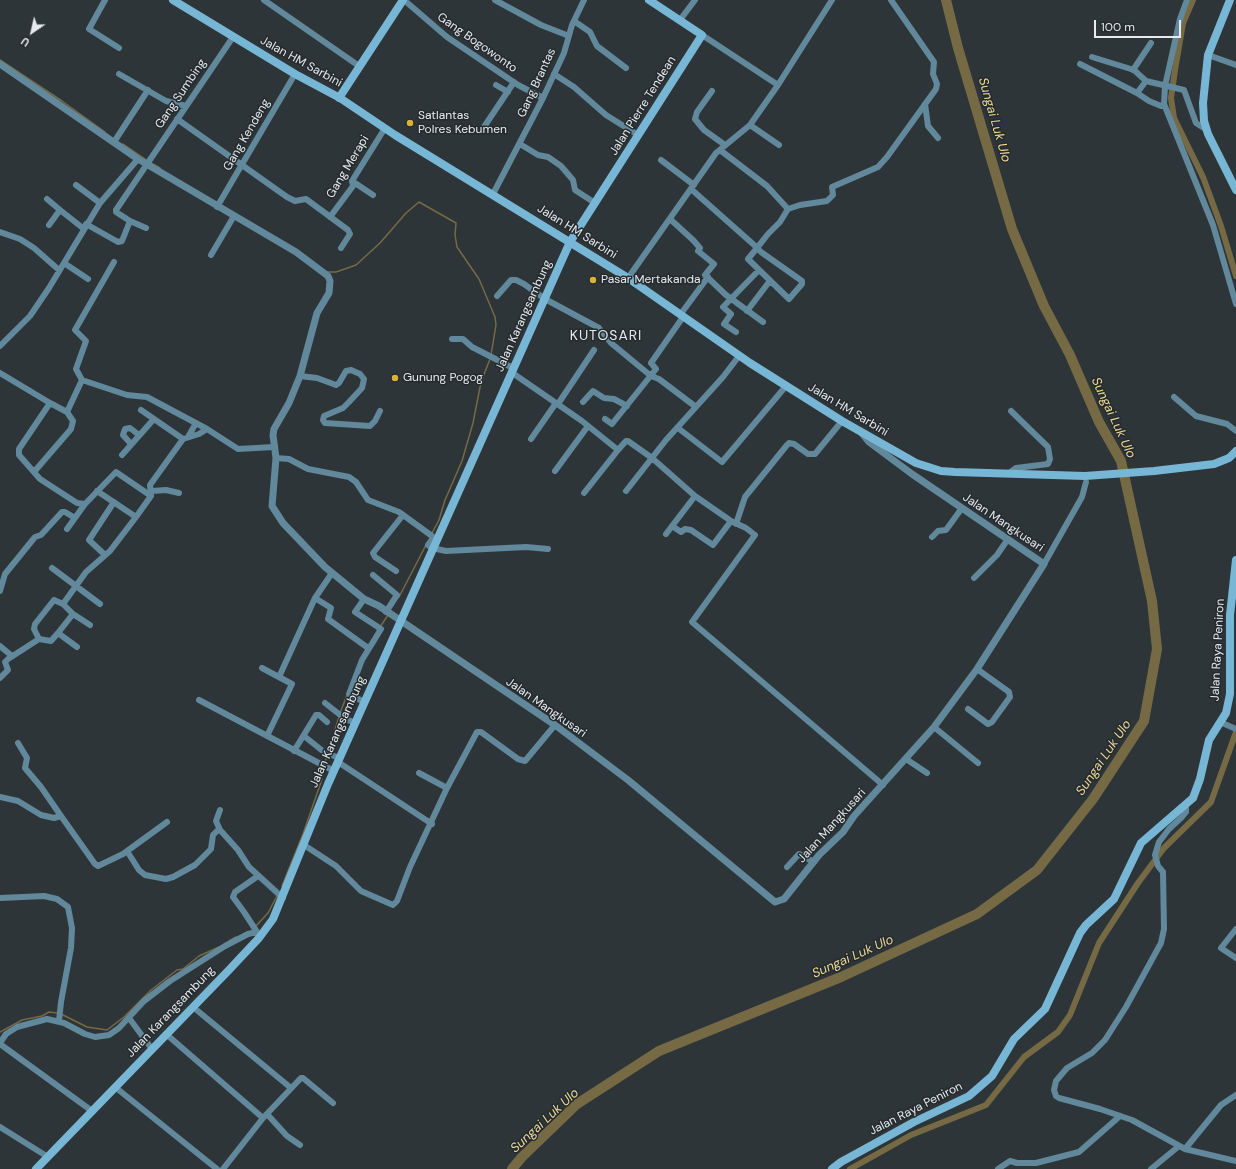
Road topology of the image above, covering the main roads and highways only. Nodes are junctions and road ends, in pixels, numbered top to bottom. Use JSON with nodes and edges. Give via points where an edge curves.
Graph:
{"nodes":[{"id":1,"x":173,"y":0,"type":"edge"},
{"id":2,"x":404,"y":0,"type":"edge"},
{"id":3,"x":649,"y":0,"type":"edge"},
{"id":4,"x":1230,"y":0,"type":"edge"},
{"id":5,"x":339,"y":98,"type":"junction"},
{"id":6,"x":1236,"y":190,"type":"edge"},
{"id":7,"x":570,"y":242,"type":"junction"},
{"id":8,"x":1236,"y":451,"type":"edge"},
{"id":9,"x":1229,"y":458,"type":"junction"},
{"id":10,"x":1236,"y":464,"type":"edge"},
{"id":11,"x":1236,"y":560,"type":"edge"},
{"id":12,"x":36,"y":1169,"type":"edge"},
{"id":13,"x":832,"y":1169,"type":"edge"}],
"edges":[{"from":1,"to":5,"type":"main road","name":"Jalan HM Sarbini"},
{"from":2,"to":5,"type":"main road"},
{"from":3,"to":7,"type":"main road","name":"Jalan Pierre Tendean","via":[[702,35]]},
{"from":4,"to":6,"type":"main road","via":[[1208,54],[1203,103],[1207,130]]},
{"from":5,"to":7,"type":"main road","name":"Jalan HM Sarbini"},
{"from":7,"to":9,"type":"main road","name":"Jalan HM Sarbini","via":[[628,278],[786,386],[902,456],[929,467],[955,472],[1092,475],[1214,464]]},
{"from":7,"to":12,"type":"main road","name":"Jalan Karangsambung","via":[[355,723],[336,759],[328,768],[304,845],[273,919],[256,931],[192,1007]]},
{"from":8,"to":9,"type":"main road"},
{"from":9,"to":10,"type":"main road"},
{"from":11,"to":13,"type":"main road","name":"Jalan Raya Peniron","via":[[1230,615],[1230,694],[1226,713],[1209,740],[1193,798],[1141,843],[1114,899],[1080,934],[1045,1009],[1014,1039],[992,1076],[969,1096],[907,1125]]}]}
